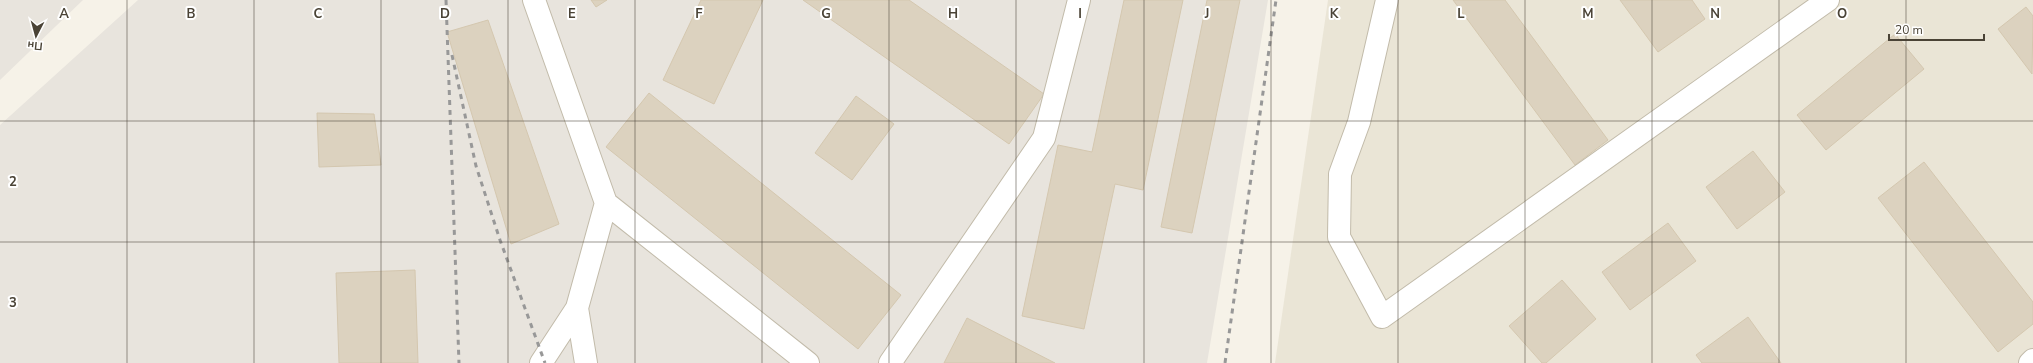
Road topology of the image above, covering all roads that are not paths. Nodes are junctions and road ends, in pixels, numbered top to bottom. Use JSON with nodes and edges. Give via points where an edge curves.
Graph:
{"nodes":[{"id":1,"x":534,"y":0,"type":"edge"},
{"id":2,"x":1079,"y":0,"type":"edge"},
{"id":3,"x":1387,"y":0,"type":"edge"},
{"id":4,"x":1828,"y":0,"type":"edge"},
{"id":5,"x":606,"y":203,"type":"junction"},
{"id":6,"x":577,"y":308,"type":"junction"},
{"id":7,"x":2033,"y":360,"type":"edge"},
{"id":8,"x":541,"y":363,"type":"edge"},
{"id":9,"x":586,"y":363,"type":"edge"},
{"id":10,"x":808,"y":363,"type":"edge"},
{"id":11,"x":890,"y":363,"type":"edge"},
{"id":12,"x":2030,"y":363,"type":"edge"}],
"edges":[{"from":1,"to":5,"type":"street"},
{"from":2,"to":11,"type":"street","via":[[1044,138]]},
{"from":3,"to":4,"type":"street","via":[[1359,122],[1340,174],[1339,237],[1382,317]]},
{"from":5,"to":6,"type":"street"},
{"from":5,"to":10,"type":"street"},
{"from":6,"to":8,"type":"street"},
{"from":6,"to":9,"type":"street"},
{"from":7,"to":12,"type":"street"}]}
